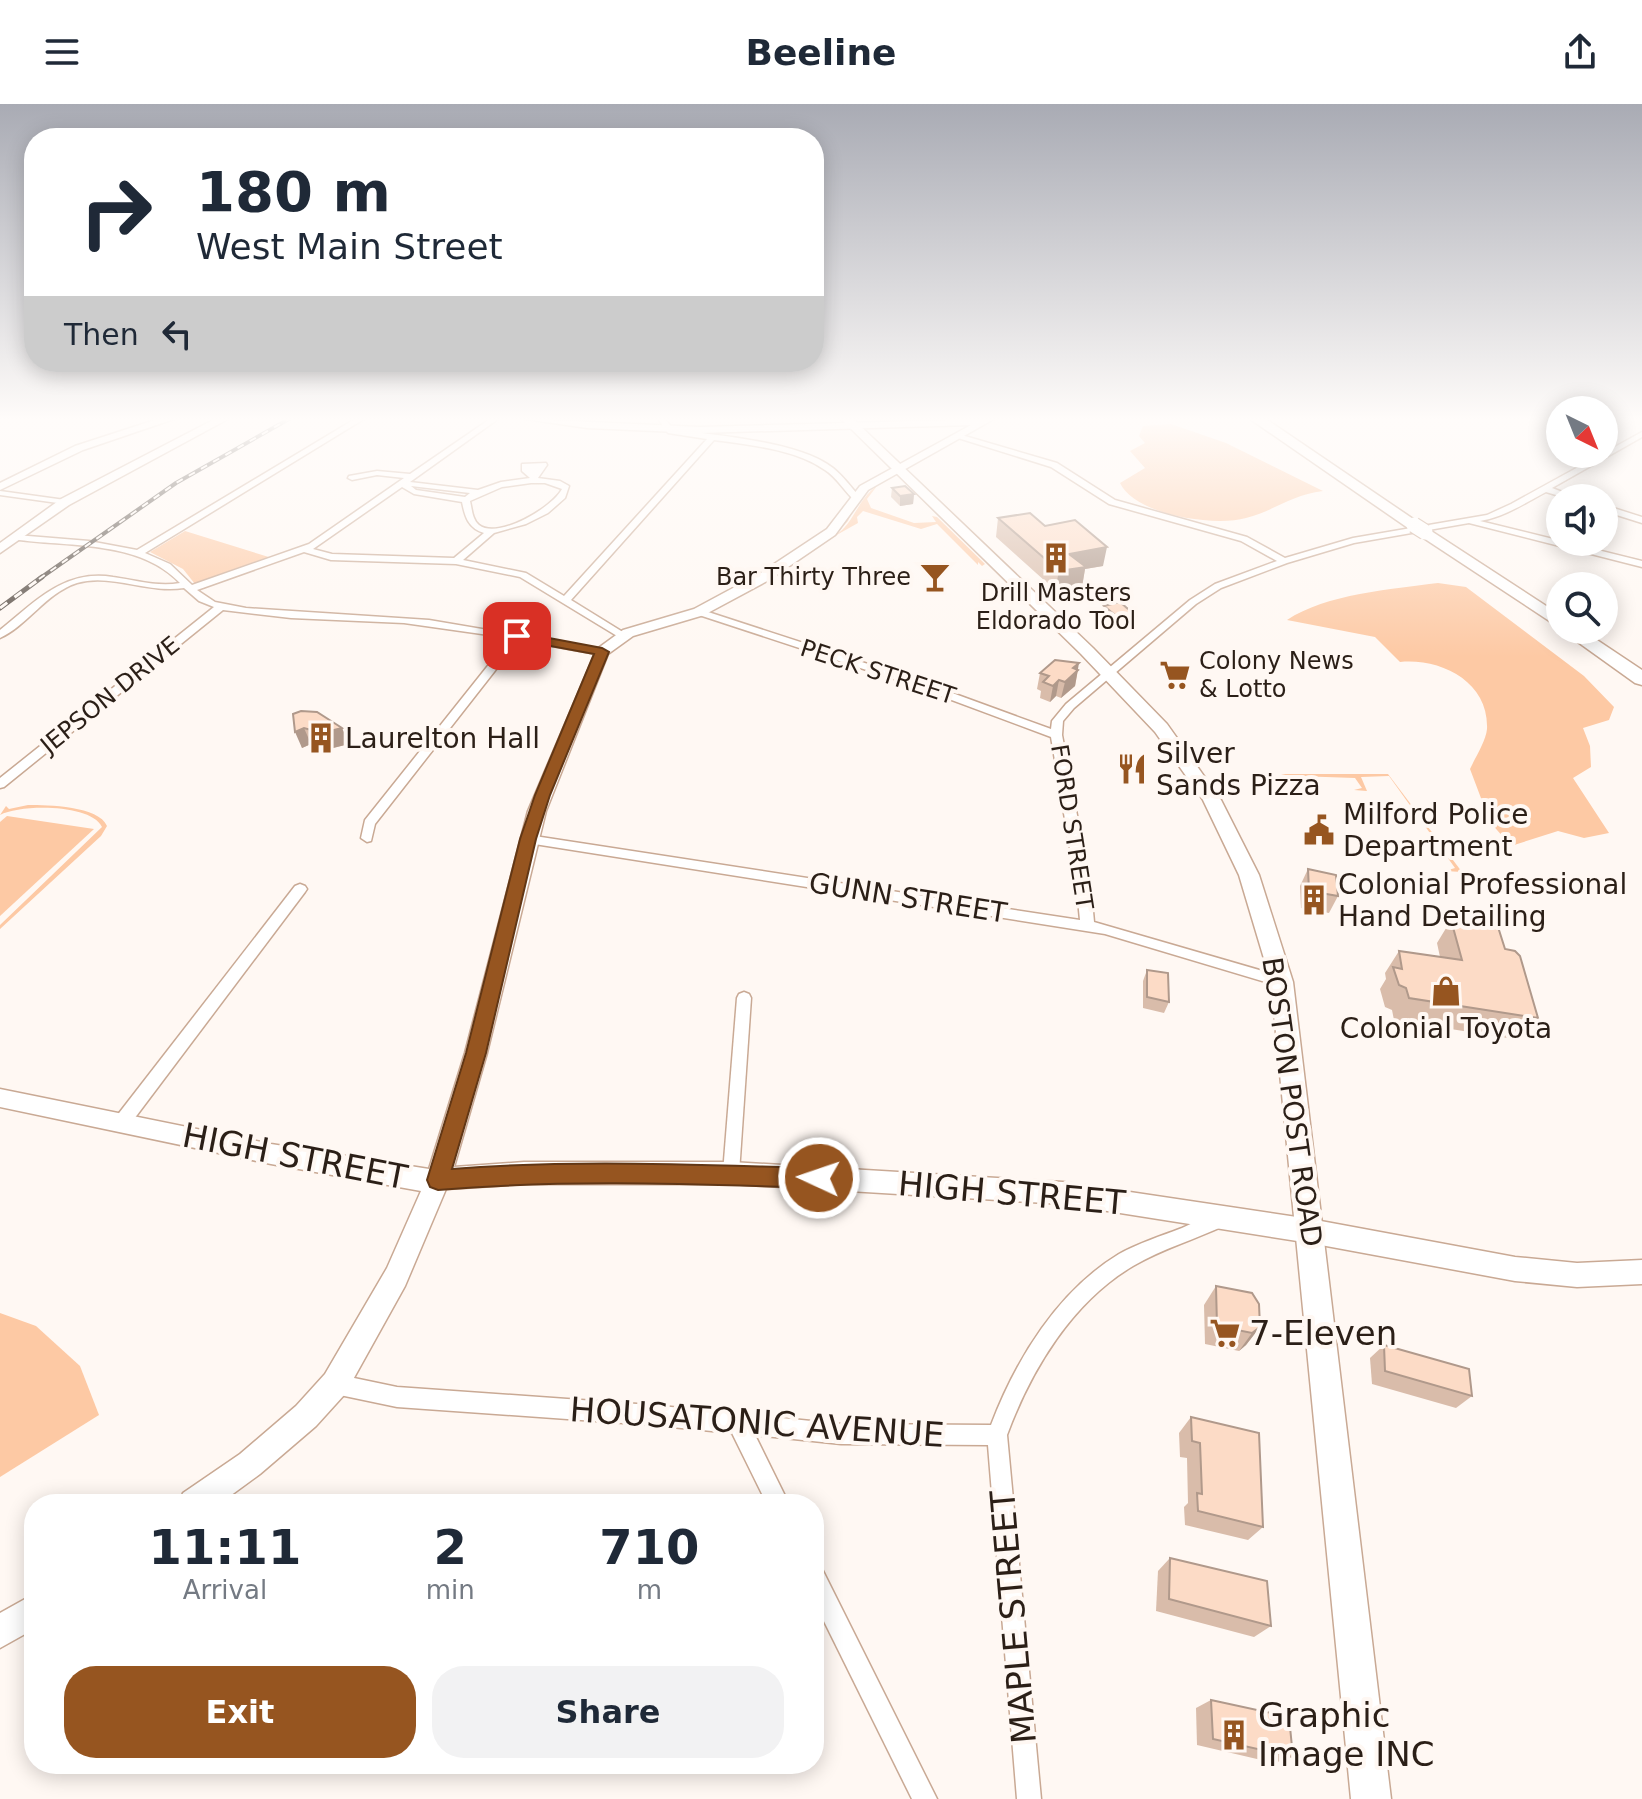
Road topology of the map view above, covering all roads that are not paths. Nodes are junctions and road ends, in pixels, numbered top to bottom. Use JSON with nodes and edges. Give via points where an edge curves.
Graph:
{"nodes":[{"id":1,"x":44,"y":498,"type":"edge"},
{"id":2,"x":72,"y":498,"type":"edge"},
{"id":3,"x":230,"y":498,"type":"edge"},
{"id":4,"x":381,"y":498,"type":"edge"},
{"id":5,"x":454,"y":498,"type":"edge"},
{"id":6,"x":469,"y":498,"type":"edge"},
{"id":7,"x":560,"y":498,"type":"edge"},
{"id":8,"x":654,"y":498,"type":"edge"},
{"id":9,"x":854,"y":498,"type":"edge"},
{"id":10,"x":929,"y":498,"type":"edge"},
{"id":11,"x":1106,"y":498,"type":"edge"},
{"id":12,"x":1385,"y":498,"type":"edge"},
{"id":13,"x":1529,"y":498,"type":"edge"},
{"id":14,"x":466,"y":500,"type":"junction"},
{"id":15,"x":65,"y":502,"type":"junction"},
{"id":16,"x":1618,"y":512,"type":"edge"},
{"id":17,"x":1642,"y":520,"type":"edge"},
{"id":18,"x":1473,"y":522,"type":"junction"},
{"id":19,"x":1429,"y":527,"type":"junction"},
{"id":20,"x":491,"y":531,"type":"junction"},
{"id":21,"x":19,"y":537,"type":"junction"},
{"id":22,"x":0,"y":549,"type":"edge"},
{"id":23,"x":305,"y":549,"type":"junction"},
{"id":24,"x":139,"y":553,"type":"junction"},
{"id":25,"x":456,"y":561,"type":"junction"},
{"id":26,"x":1284,"y":561,"type":"junction"},
{"id":27,"x":1642,"y":564,"type":"edge"},
{"id":28,"x":190,"y":587,"type":"junction"},
{"id":29,"x":1546,"y":598,"type":"edge"},
{"id":30,"x":566,"y":600,"type":"junction"},
{"id":31,"x":220,"y":607,"type":"junction"},
{"id":32,"x":699,"y":612,"type":"junction"},
{"id":33,"x":1546,"y":613,"type":"edge"},
{"id":34,"x":0,"y":635,"type":"edge"},
{"id":35,"x":517,"y":636,"type":"junction"},
{"id":36,"x":622,"y":636,"type":"junction"},
{"id":37,"x":1591,"y":644,"type":"edge"},
{"id":38,"x":1617,"y":644,"type":"edge"},
{"id":39,"x":602,"y":652,"type":"junction"},
{"id":40,"x":1642,"y":660,"type":"edge"},
{"id":41,"x":1110,"y":674,"type":"junction"},
{"id":42,"x":1642,"y":679,"type":"edge"},
{"id":43,"x":1056,"y":735,"type":"junction"},
{"id":44,"x":0,"y":784,"type":"edge"},
{"id":45,"x":367,"y":838,"type":"dead end"},
{"id":46,"x":528,"y":839,"type":"junction"},
{"id":47,"x":300,"y":889,"type":"dead end"},
{"id":48,"x":1087,"y":925,"type":"junction"},
{"id":49,"x":1282,"y":982,"type":"junction"},
{"id":50,"x":744,"y":998,"type":"dead end"},
{"id":51,"x":0,"y":1098,"type":"edge"},
{"id":52,"x":122,"y":1122,"type":"junction"},
{"id":53,"x":731,"y":1173,"type":"junction"},
{"id":54,"x":438,"y":1180,"type":"junction"},
{"id":55,"x":1224,"y":1217,"type":"junction"},
{"id":56,"x":1310,"y":1231,"type":"junction"},
{"id":57,"x":1642,"y":1272,"type":"edge"},
{"id":58,"x":335,"y":1384,"type":"junction"},
{"id":59,"x":739,"y":1425,"type":"junction"},
{"id":60,"x":997,"y":1435,"type":"junction"},
{"id":61,"x":207,"y":1494,"type":"edge"},
{"id":62,"x":773,"y":1494,"type":"edge"},
{"id":63,"x":824,"y":1597,"type":"edge"},
{"id":64,"x":24,"y":1616,"type":"edge"},
{"id":65,"x":0,"y":1632,"type":"edge"},
{"id":66,"x":925,"y":1799,"type":"edge"},
{"id":67,"x":1029,"y":1799,"type":"edge"},
{"id":68,"x":1371,"y":1799,"type":"edge"}],
"edges":[{"from":1,"to":15,"type":"street"},
{"from":2,"to":15,"type":"main road"},
{"from":3,"to":24,"type":"street"},
{"from":4,"to":23,"type":"street"},
{"from":5,"to":14,"type":"street"},
{"from":6,"to":14,"type":"street"},
{"from":7,"to":20,"type":"street","via":[[533,519]]},
{"from":8,"to":30,"type":"street"},
{"from":9,"to":32,"type":"main road","via":[[831,532]]},
{"from":10,"to":41,"type":"main road","name":"BOSTON POST ROAD"},
{"from":11,"to":26,"type":"street","via":[[1244,539]]},
{"from":12,"to":19,"type":"highway"},
{"from":13,"to":18,"type":"street","name":"FORD STREET"},
{"from":14,"to":20,"type":"street","via":[[471,522]]},
{"from":15,"to":21,"type":"main road"},
{"from":16,"to":17,"type":"street"},
{"from":18,"to":26,"type":"street","name":"FORD STREET","via":[[1387,533]]},
{"from":18,"to":27,"type":"street"},
{"from":19,"to":29,"type":"highway"},
{"from":19,"to":33,"type":"highway"},
{"from":20,"to":25,"type":"street"},
{"from":21,"to":22,"type":"main road"},
{"from":21,"to":24,"type":"street"},
{"from":23,"to":25,"type":"street","via":[[331,557]]},
{"from":23,"to":28,"type":"street"},
{"from":24,"to":28,"type":"street","via":[[171,567]]},
{"from":25,"to":30,"type":"street","via":[[527,576]]},
{"from":26,"to":41,"type":"street","name":"FORD STREET","via":[[1208,591]]},
{"from":28,"to":31,"type":"street","via":[[199,600]]},
{"from":28,"to":34,"type":"street","via":[[155,589],[100,577],[77,580]]},
{"from":30,"to":36,"type":"street"},
{"from":31,"to":35,"type":"street","via":[[403,620]]},
{"from":31,"to":44,"type":"street","name":"JEPSON DRIVE"},
{"from":32,"to":36,"type":"main road"},
{"from":32,"to":43,"type":"street","name":"PECK STREET"},
{"from":35,"to":39,"type":"street"},
{"from":35,"to":45,"type":"street","via":[[369,823]]},
{"from":36,"to":39,"type":"main road"},
{"from":37,"to":42,"type":"highway"},
{"from":38,"to":40,"type":"highway"},
{"from":39,"to":46,"type":"main road"},
{"from":41,"to":43,"type":"street","name":"FORD STREET","via":[[1065,711]]},
{"from":41,"to":49,"type":"main road","name":"BOSTON POST ROAD","via":[[1161,728],[1212,800],[1255,889]]},
{"from":43,"to":48,"type":"street","name":"FORD STREET"},
{"from":46,"to":48,"type":"street","name":"GUNN STREET"},
{"from":46,"to":54,"type":"main road","via":[[476,1053]]},
{"from":47,"to":52,"type":"street"},
{"from":48,"to":49,"type":"street","name":"GUNN STREET"},
{"from":49,"to":56,"type":"main road","name":"BOSTON POST ROAD"},
{"from":50,"to":53,"type":"street"},
{"from":51,"to":52,"type":"main road","name":"HIGH STREET"},
{"from":52,"to":54,"type":"main road","name":"HIGH STREET","via":[[271,1154]]},
{"from":53,"to":54,"type":"main road","name":"HIGH STREET","via":[[524,1173]]},
{"from":53,"to":55,"type":"main road","name":"HIGH STREET","via":[[1063,1193]]},
{"from":54,"to":58,"type":"main road","via":[[396,1277]]},
{"from":55,"to":56,"type":"main road","name":"HIGH STREET"},
{"from":55,"to":60,"type":"street","via":[[1122,1263],[1084,1295],[1058,1323],[1013,1394]]},
{"from":56,"to":57,"type":"main road","name":"HIGH STREET","via":[[1548,1273]]},
{"from":56,"to":68,"type":"main road","name":"BOSTON POST ROAD"},
{"from":58,"to":59,"type":"street","name":"HOUSATONIC AVENUE","via":[[397,1397]]},
{"from":58,"to":61,"type":"main road","via":[[280,1440]]},
{"from":59,"to":60,"type":"street","name":"HOUSATONIC AVENUE","via":[[841,1434]]},
{"from":59,"to":62,"type":"street"},
{"from":60,"to":67,"type":"street","name":"MAPLE STREET"},
{"from":63,"to":66,"type":"street"},
{"from":64,"to":65,"type":"main road"}]}
